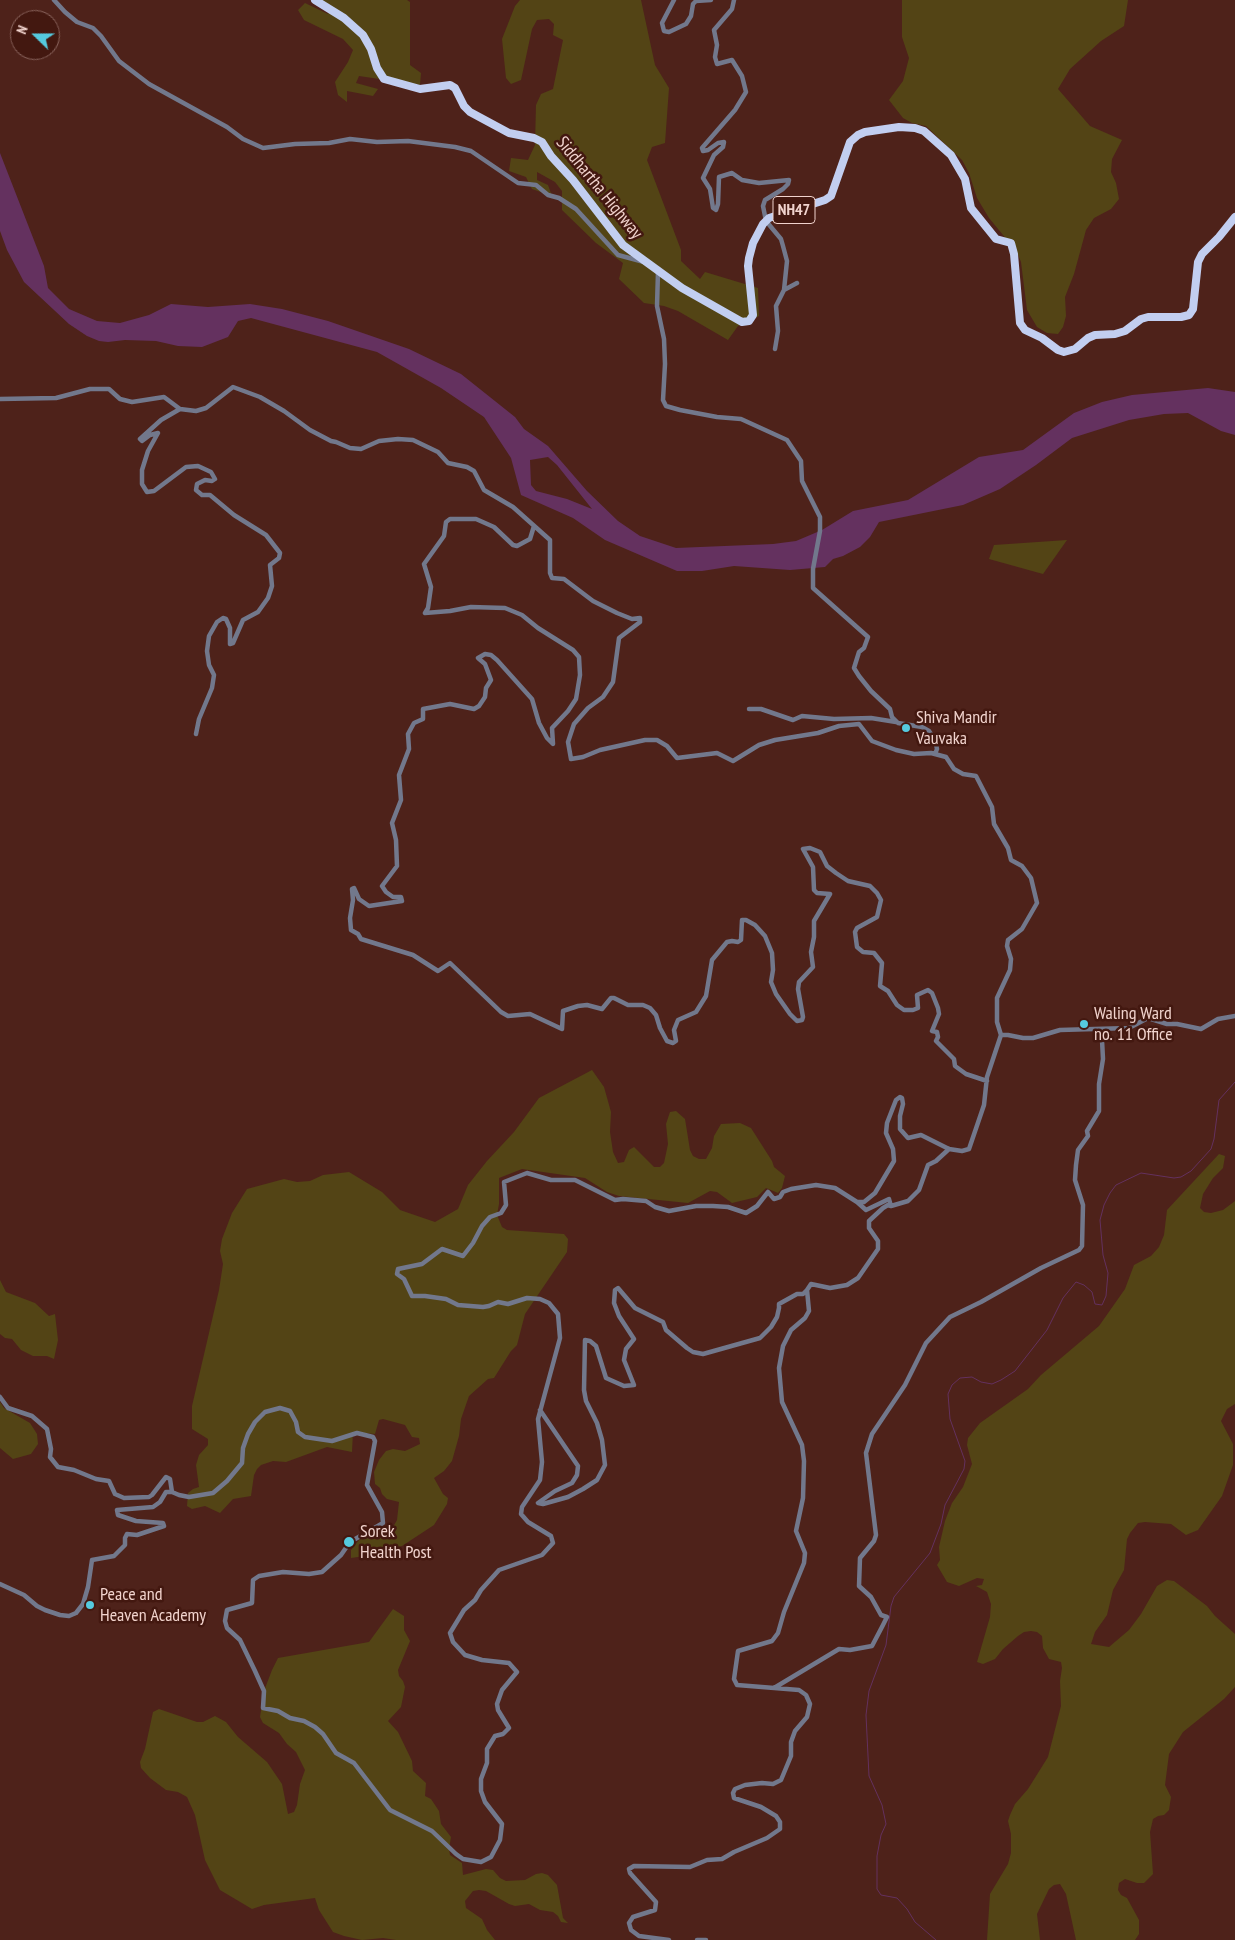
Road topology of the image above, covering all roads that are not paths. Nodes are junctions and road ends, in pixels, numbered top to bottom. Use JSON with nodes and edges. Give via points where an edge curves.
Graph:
{"nodes":[{"id":1,"x":54,"y":0,"type":"edge"},
{"id":2,"x":315,"y":0,"type":"edge"},
{"id":3,"x":674,"y":0,"type":"edge"},
{"id":4,"x":711,"y":0,"type":"edge"},
{"id":5,"x":734,"y":0,"type":"edge"},
{"id":6,"x":1235,"y":217,"type":"edge"},
{"id":7,"x":766,"y":221,"type":"junction"},
{"id":8,"x":645,"y":262,"type":"junction"},
{"id":9,"x":658,"y":272,"type":"junction"},
{"id":10,"x":797,"y":282,"type":"dead end"},
{"id":11,"x":784,"y":290,"type":"junction"},
{"id":12,"x":775,"y":349,"type":"dead end"},
{"id":13,"x":0,"y":399,"type":"edge"},
{"id":14,"x":180,"y":409,"type":"junction"},
{"id":15,"x":534,"y":526,"type":"junction"},
{"id":16,"x":749,"y":709,"type":"dead end"},
{"id":17,"x":898,"y":722,"type":"junction"},
{"id":18,"x":196,"y":734,"type":"dead end"},
{"id":19,"x":935,"y":754,"type":"junction"},
{"id":20,"x":1235,"y":1016,"type":"edge"},
{"id":21,"x":1105,"y":1029,"type":"junction"},
{"id":22,"x":1001,"y":1035,"type":"junction"},
{"id":23,"x":987,"y":1081,"type":"junction"},
{"id":24,"x":949,"y":1149,"type":"junction"},
{"id":25,"x":858,"y":1202,"type":"junction"},
{"id":26,"x":890,"y":1206,"type":"junction"},
{"id":27,"x":807,"y":1290,"type":"junction"},
{"id":28,"x":0,"y":1397,"type":"edge"},
{"id":29,"x":540,"y":1409,"type":"junction"},
{"id":30,"x":172,"y":1492,"type":"junction"},
{"id":31,"x":0,"y":1584,"type":"edge"},
{"id":32,"x":774,"y":1688,"type":"junction"},
{"id":33,"x":669,"y":1940,"type":"edge"},
{"id":34,"x":697,"y":1940,"type":"edge"},
{"id":35,"x":706,"y":1940,"type":"edge"}],
"edges":[{"from":1,"to":8,"type":"street","via":[[77,22],[93,28],[118,61],[149,84],[263,148],[350,139],[455,147],[471,152],[518,183],[536,184],[548,195],[576,209],[618,255]]},
{"from":2,"to":8,"type":"highway","name":"Siddhartha Highway","number":"NH47","via":[[344,18],[363,36],[384,79],[420,89],[450,85],[470,112],[509,133],[542,142],[623,244]]},
{"from":3,"to":4,"type":"street","via":[[662,23],[664,31],[686,24],[696,1]]},
{"from":5,"to":7,"type":"street","via":[[732,9],[714,30],[715,57],[717,64],[732,60],[742,76],[746,92],[702,148],[708,150],[724,142],[703,178],[716,210],[719,177],[732,174],[742,180],[759,182],[789,180],[783,189],[765,200]]},
{"from":6,"to":7,"type":"highway","number":"NH47","via":[[1198,262],[1193,309],[1189,315],[1141,319],[1125,331],[1096,335],[1064,352],[1020,324],[1011,243],[996,239],[990,233],[971,208],[965,178],[951,155],[924,131],[900,127],[858,135],[850,142],[831,196]]},
{"from":7,"to":9,"type":"highway","name":"Siddhartha Highway","number":"NH47","via":[[753,242],[749,258],[753,310],[749,321],[736,320]]},
{"from":7,"to":11,"type":"street","via":[[781,239],[787,261]]},
{"from":8,"to":9,"type":"highway","name":"Siddhartha Highway","number":"NH47"},
{"from":9,"to":17,"type":"street","via":[[657,306],[665,356],[662,400],[666,406],[680,410],[741,419],[787,440],[801,461],[802,482],[820,517],[814,588],[868,637],[854,668]]},
{"from":10,"to":11,"type":"street"},
{"from":11,"to":12,"type":"street","via":[[776,306],[778,331]]},
{"from":13,"to":14,"type":"street","via":[[56,398],[90,388],[109,389],[120,399],[132,402],[164,397]]},
{"from":14,"to":15,"type":"street","via":[[196,411],[206,408],[234,387],[260,397],[310,430],[350,448],[361,449],[379,441],[398,439],[424,444],[448,463],[474,471],[484,490],[513,507]]},
{"from":14,"to":18,"type":"street","via":[[161,420],[140,439],[142,441],[158,433],[142,470],[142,484],[147,492],[154,491],[186,467],[198,466],[211,472],[215,479],[197,484],[196,490],[202,495],[210,495],[266,535],[280,553],[270,565],[272,586],[268,598],[258,612],[243,620],[233,643],[230,644],[230,628],[223,618],[209,636],[207,651],[214,675]]},
{"from":15,"to":19,"type":"street","via":[[550,540],[552,578],[564,579],[593,601],[617,613],[632,619],[640,618],[640,622],[619,638],[613,682],[603,697],[574,724],[568,742],[571,759],[645,740],[657,740],[677,758],[718,753],[733,761],[759,745],[775,740],[859,724],[872,741],[914,754]]},
{"from":15,"to":23,"type":"street","via":[[530,539],[513,546],[494,527],[476,519],[450,519],[446,522],[444,536],[424,564],[431,587],[425,612],[471,607],[505,608],[522,615],[579,657],[576,699],[552,728],[553,744],[538,723],[532,699],[497,660],[485,654],[478,658],[485,664],[491,680],[479,706],[474,709],[450,704],[423,708],[423,719],[414,723],[408,734],[409,749],[399,775],[401,800],[392,823],[397,866],[382,886],[386,892],[401,897],[402,901],[369,906],[352,889],[351,930],[361,939],[413,955],[438,971],[450,963],[508,1016],[530,1014],[562,1029],[563,1011],[588,1005],[602,1009],[614,998],[628,1005],[650,1008],[667,1040],[674,1043],[678,1020],[696,1012],[706,996],[712,960],[727,942],[741,940],[742,920],[746,920],[765,936],[772,953],[771,982],[776,994],[798,1021],[803,1017],[799,982],[813,967],[814,921],[830,894],[814,890],[813,867],[803,849],[810,848],[820,852],[827,866],[836,873],[848,881],[870,886],[881,900],[877,917],[855,932],[857,947],[863,952],[874,953],[882,963],[880,986],[904,1010],[918,1008],[917,995],[928,990],[932,993],[939,1014],[932,1031],[937,1032],[936,1041],[954,1059],[955,1066],[966,1074]]},
{"from":16,"to":17,"type":"street","via":[[761,709],[793,720],[802,716]]},
{"from":17,"to":19,"type":"street","via":[[929,731],[935,740]]},
{"from":19,"to":22,"type":"street","via":[[946,757],[954,769],[963,774],[976,776],[992,807],[994,824],[1011,860],[1022,866],[1033,884],[1037,903],[1022,929],[1008,940],[1006,946],[1011,959],[1010,970],[997,998],[997,1022]]},
{"from":20,"to":21,"type":"street","via":[[1218,1019],[1201,1029],[1148,1018],[1129,1028]]},
{"from":21,"to":22,"type":"street","via":[[1060,1030],[1033,1038]]},
{"from":21,"to":32,"type":"street","via":[[1099,1111],[1078,1150],[1076,1164],[1075,1180],[1083,1205],[1082,1246],[950,1317],[926,1343],[905,1385],[872,1434],[866,1453],[876,1535],[860,1558],[859,1586],[871,1596],[881,1615],[887,1617],[872,1646],[839,1649]]},
{"from":22,"to":23,"type":"street"},
{"from":23,"to":24,"type":"street","via":[[984,1105],[969,1149]]},
{"from":24,"to":25,"type":"street","via":[[921,1135],[908,1138],[900,1129],[903,1104],[900,1097],[887,1123],[886,1133],[894,1162],[875,1193],[864,1202]]},
{"from":24,"to":26,"type":"street","via":[[928,1165],[918,1193],[908,1201]]},
{"from":25,"to":26,"type":"street","via":[[866,1210],[889,1198]]},
{"from":25,"to":29,"type":"street","via":[[835,1188],[816,1185],[791,1189],[774,1199],[768,1192],[757,1206],[746,1213],[713,1206],[669,1211],[646,1201],[615,1200],[575,1180],[551,1180],[527,1173],[504,1182],[506,1205],[501,1213],[490,1217],[482,1226],[464,1256],[442,1249],[422,1264],[398,1269],[398,1274],[412,1296],[446,1300],[458,1305],[489,1306],[527,1298],[549,1303],[558,1314],[560,1338]]},
{"from":26,"to":27,"type":"street","via":[[882,1208],[869,1221],[878,1249],[858,1278],[847,1285],[830,1288],[811,1284]]},
{"from":27,"to":29,"type":"street","via":[[778,1304],[772,1327],[760,1338],[703,1354],[687,1348],[666,1330],[663,1322],[635,1308],[618,1288],[615,1290],[614,1303],[619,1316],[634,1339],[626,1349],[624,1360],[634,1385],[624,1386],[606,1378],[596,1346],[585,1340],[584,1390],[602,1440],[605,1465],[597,1480],[576,1493],[543,1504],[538,1503],[572,1483],[578,1466]]},
{"from":27,"to":32,"type":"street","via":[[809,1311],[791,1330],[778,1368],[782,1402],[802,1445],[803,1498],[796,1531],[805,1553],[804,1563],[778,1633],[772,1641],[738,1651],[734,1679],[737,1685]]},
{"from":28,"to":30,"type":"street","via":[[8,1408],[32,1416],[47,1429],[50,1457],[58,1467],[110,1482],[115,1494],[124,1498],[148,1497],[166,1477],[170,1479]]},
{"from":29,"to":30,"type":"street","via":[[540,1480],[522,1507],[521,1514],[550,1536],[553,1543],[542,1555],[498,1570],[464,1610],[450,1633],[453,1642],[465,1655],[509,1663],[517,1672],[502,1690],[497,1704],[509,1728],[495,1736],[487,1749],[487,1763],[481,1779],[485,1802],[502,1824],[500,1840],[491,1856],[481,1862],[463,1859],[432,1830],[390,1810],[354,1763],[336,1753],[315,1727],[263,1708],[264,1692],[255,1671],[240,1640],[227,1628],[225,1621],[228,1610],[252,1603],[254,1580],[273,1572],[322,1572],[350,1542],[383,1523],[382,1512],[367,1485],[373,1437],[357,1433],[332,1441],[305,1437],[298,1432],[290,1412],[280,1408],[265,1412],[255,1422],[243,1448],[242,1463],[227,1481],[213,1492],[189,1497]]},
{"from":30,"to":31,"type":"street","via":[[166,1492],[152,1507],[117,1510],[118,1515],[163,1522],[164,1526],[136,1535],[127,1534],[125,1545],[114,1556],[92,1560],[90,1581],[83,1604],[76,1613],[60,1616]]},
{"from":32,"to":33,"type":"street","via":[[799,1690],[806,1695],[810,1704],[807,1717],[795,1731],[791,1756],[781,1780],[772,1784],[745,1785],[735,1788],[733,1793],[734,1798],[776,1816],[780,1829],[722,1859],[707,1860],[690,1868],[634,1866],[629,1869],[656,1902],[655,1910],[633,1917],[629,1923],[631,1930],[639,1936]]},
{"from":34,"to":35,"type":"street"}]}
